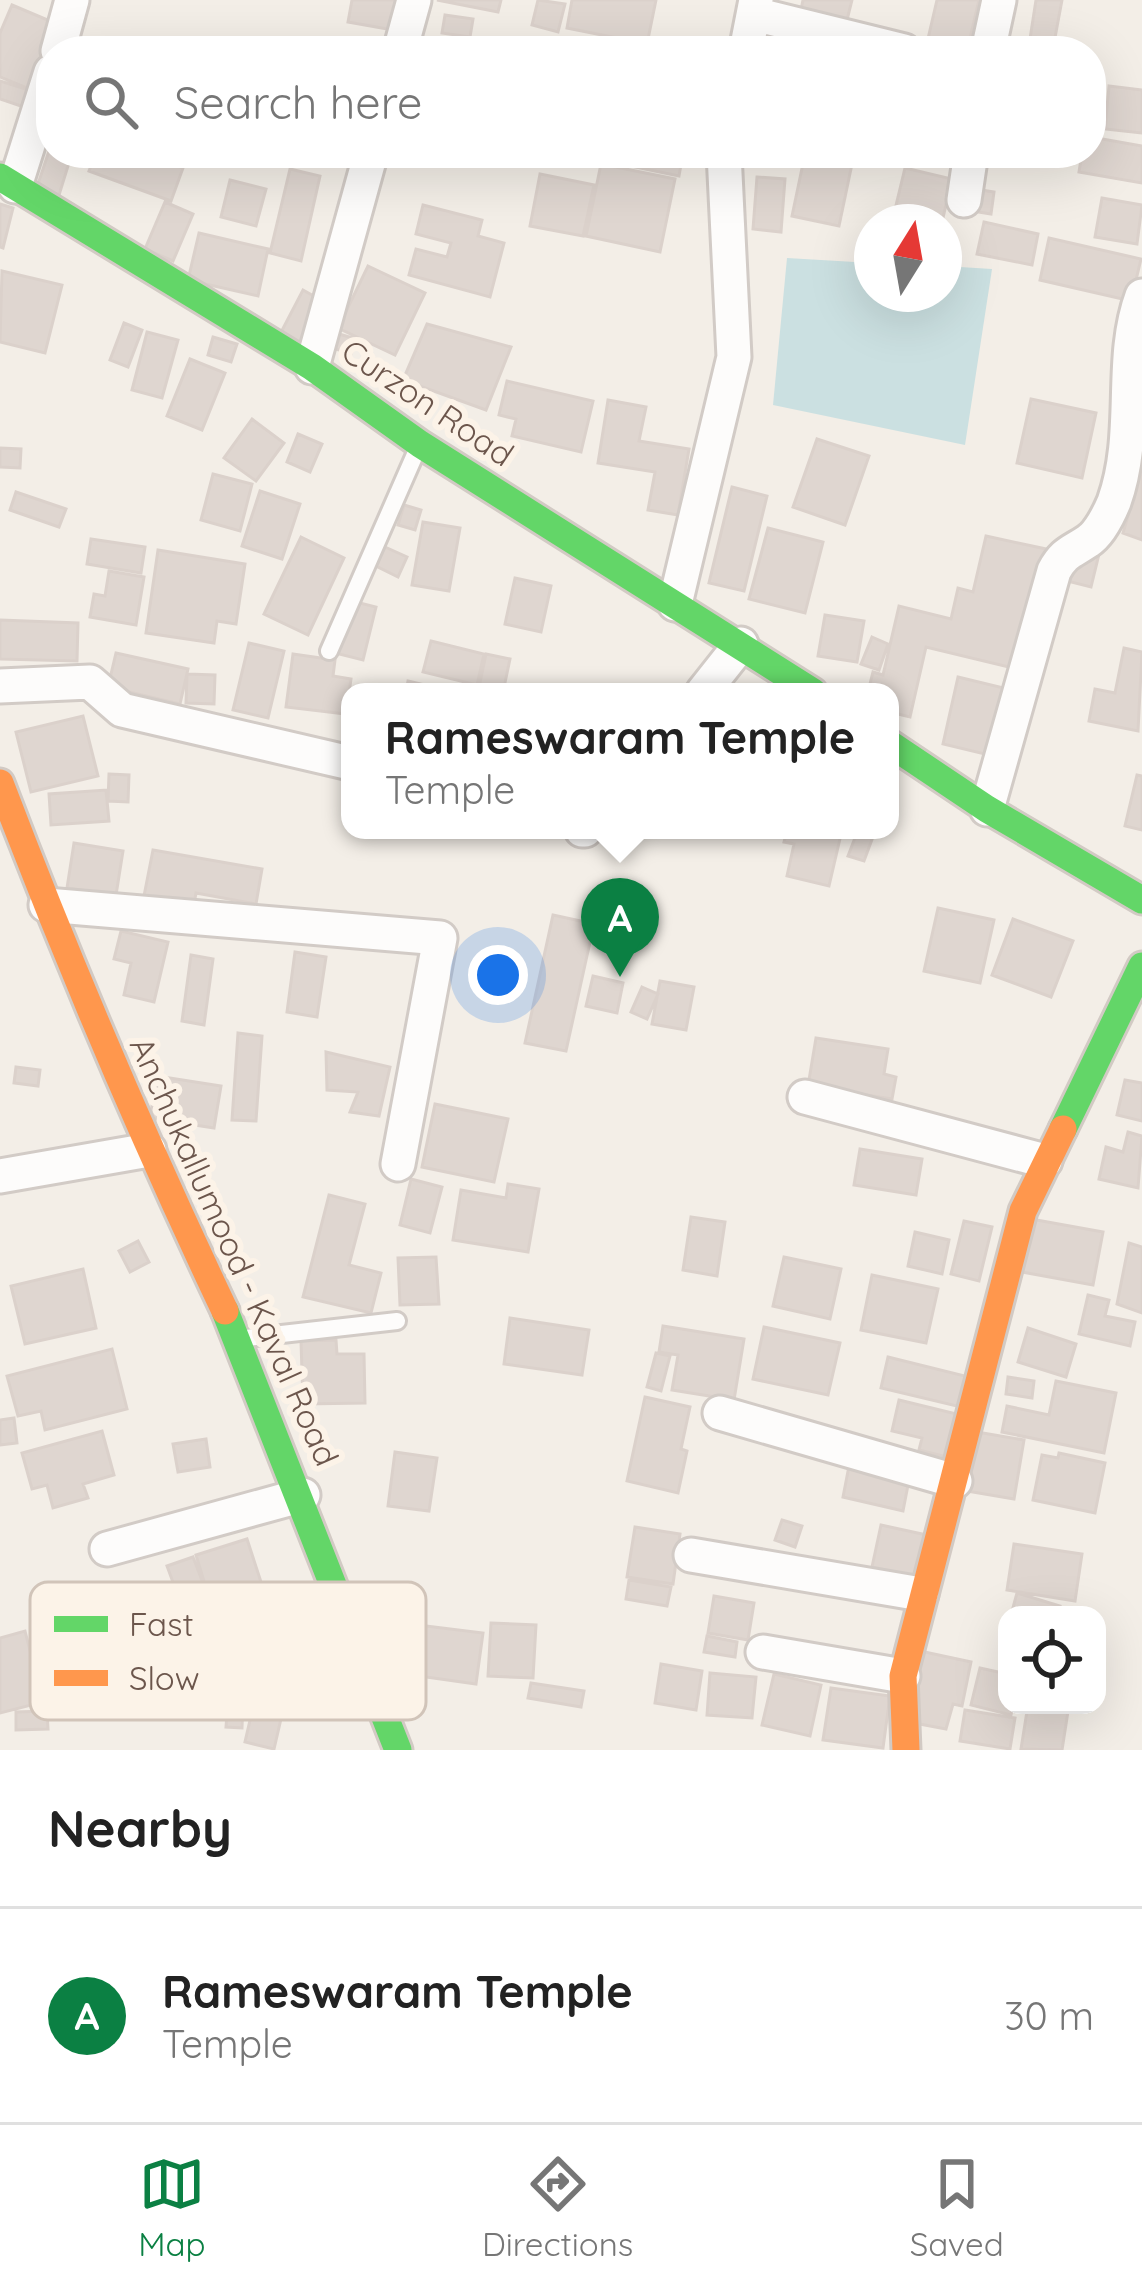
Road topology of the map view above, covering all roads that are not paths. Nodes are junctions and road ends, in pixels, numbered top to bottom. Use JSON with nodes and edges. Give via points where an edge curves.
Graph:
{"nodes":[{"id":1,"x":72,"y":0,"type":"edge"},
{"id":2,"x":414,"y":0,"type":"edge"},
{"id":3,"x":999,"y":0,"type":"edge"},
{"id":4,"x":755,"y":7,"type":"edge"},
{"id":5,"x":62,"y":36,"type":"edge"},
{"id":6,"x":404,"y":36,"type":"edge"},
{"id":7,"x":853,"y":36,"type":"edge"},
{"id":8,"x":991,"y":36,"type":"edge"},
{"id":9,"x":36,"y":110,"type":"edge"},
{"id":10,"x":367,"y":168,"type":"edge"},
{"id":11,"x":725,"y":168,"type":"edge"},
{"id":12,"x":969,"y":168,"type":"edge"},
{"id":13,"x":8,"y":181,"type":"edge"},
{"id":14,"x":964,"y":200,"type":"dead end"},
{"id":15,"x":1142,"y":296,"type":"edge"},
{"id":16,"x":312,"y":367,"type":"junction"},
{"id":17,"x":420,"y":444,"type":"junction"},
{"id":18,"x":675,"y":604,"type":"junction"},
{"id":19,"x":741,"y":644,"type":"junction"},
{"id":20,"x":329,"y":651,"type":"dead end"},
{"id":21,"x":711,"y":683,"type":"edge"},
{"id":22,"x":800,"y":683,"type":"edge"},
{"id":23,"x":0,"y":686,"type":"edge"},
{"id":24,"x":899,"y":750,"type":"edge"},
{"id":25,"x":341,"y":761,"type":"edge"},
{"id":26,"x":0,"y":783,"type":"edge"},
{"id":27,"x":987,"y":808,"type":"junction"},
{"id":28,"x":1142,"y":901,"type":"edge"},
{"id":29,"x":46,"y":905,"type":"junction"},
{"id":30,"x":1142,"y":965,"type":"edge"},
{"id":31,"x":805,"y":1097,"type":"dead end"},
{"id":32,"x":149,"y":1150,"type":"junction"},
{"id":33,"x":1045,"y":1161,"type":"junction"},
{"id":34,"x":398,"y":1164,"type":"dead end"},
{"id":35,"x":0,"y":1176,"type":"edge"},
{"id":36,"x":397,"y":1321,"type":"dead end"},
{"id":37,"x":239,"y":1339,"type":"junction"},
{"id":38,"x":720,"y":1413,"type":"dead end"},
{"id":39,"x":955,"y":1481,"type":"junction"},
{"id":40,"x":302,"y":1495,"type":"junction"},
{"id":41,"x":107,"y":1549,"type":"dead end"},
{"id":42,"x":691,"y":1555,"type":"dead end"},
{"id":43,"x":336,"y":1582,"type":"edge"},
{"id":44,"x":921,"y":1594,"type":"junction"},
{"id":45,"x":763,"y":1652,"type":"dead end"},
{"id":46,"x":903,"y":1676,"type":"junction"},
{"id":47,"x":387,"y":1720,"type":"edge"},
{"id":48,"x":398,"y":1750,"type":"edge"},
{"id":49,"x":906,"y":1750,"type":"edge"}],
"edges":[{"from":1,"to":5,"type":"street"},
{"from":2,"to":6,"type":"street"},
{"from":3,"to":8,"type":"street"},
{"from":4,"to":7,"type":"street"},
{"from":9,"to":13,"type":"street"},
{"from":10,"to":16,"type":"street"},
{"from":11,"to":18,"type":"street","via":[[734,357]]},
{"from":12,"to":14,"type":"street"},
{"from":13,"to":16,"type":"street","name":"Curzon Road"},
{"from":15,"to":27,"type":"street","via":[[1129,447],[1113,506],[1092,540],[1063,555],[1054,571]]},
{"from":16,"to":17,"type":"street","name":"Curzon Road"},
{"from":17,"to":18,"type":"street","name":"Curzon Road"},
{"from":17,"to":20,"type":"lane"},
{"from":18,"to":19,"type":"street","name":"Curzon Road"},
{"from":19,"to":21,"type":"street"},
{"from":19,"to":22,"type":"street","name":"Curzon Road"},
{"from":23,"to":25,"type":"street","via":[[90,682],[122,710]]},
{"from":24,"to":27,"type":"street"},
{"from":26,"to":29,"type":"street","name":"Anchukallumood - Kaval Road"},
{"from":27,"to":28,"type":"street"},
{"from":29,"to":32,"type":"street","name":"Anchukallumood - Kaval Road"},
{"from":29,"to":34,"type":"street","via":[[440,938]]},
{"from":30,"to":33,"type":"street"},
{"from":31,"to":33,"type":"street"},
{"from":32,"to":35,"type":"street"},
{"from":32,"to":37,"type":"street","name":"Anchukallumood - Kaval Road"},
{"from":33,"to":39,"type":"street","via":[[1023,1211]]},
{"from":36,"to":37,"type":"lane"},
{"from":37,"to":40,"type":"street","name":"Anchukallumood - Kaval Road"},
{"from":38,"to":39,"type":"street"},
{"from":39,"to":44,"type":"street"},
{"from":40,"to":41,"type":"street"},
{"from":40,"to":43,"type":"street","name":"Anchukallumood - Kaval Road"},
{"from":42,"to":44,"type":"street"},
{"from":44,"to":46,"type":"street"},
{"from":45,"to":46,"type":"street"},
{"from":46,"to":49,"type":"street"},
{"from":47,"to":48,"type":"street","name":"Anchukallumood - Kaval Road"}]}
